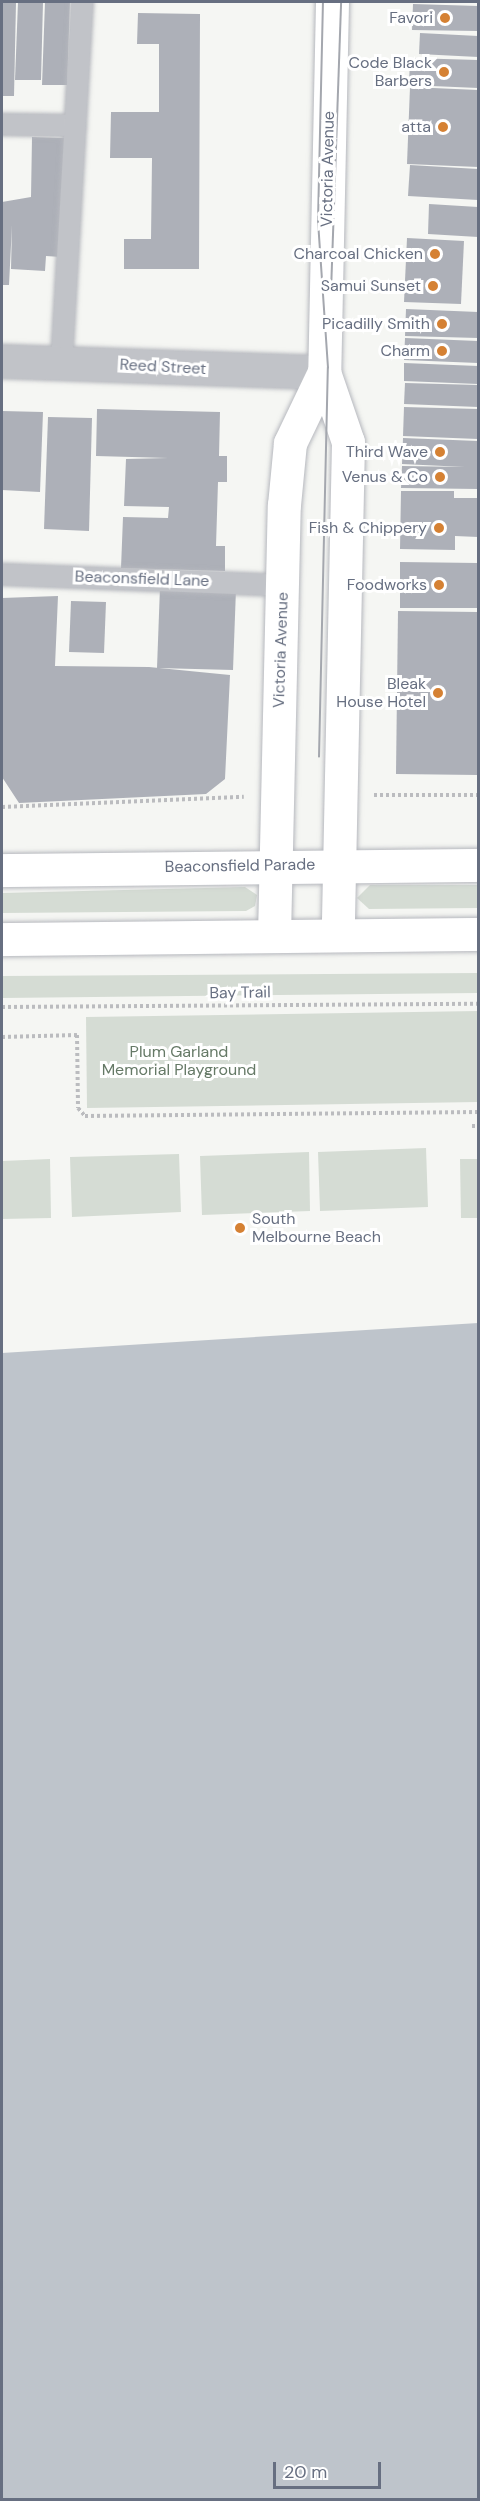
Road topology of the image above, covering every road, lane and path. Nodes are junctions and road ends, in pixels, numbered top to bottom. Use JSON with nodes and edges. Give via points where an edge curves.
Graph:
{"nodes":[{"id":1,"x":82,"y":2,"type":"edge"},
{"id":2,"x":332,"y":2,"type":"edge"},
{"id":3,"x":2,"y":124,"type":"edge"},
{"id":4,"x":75,"y":125,"type":"junction"},
{"id":5,"x":2,"y":361,"type":"edge"},
{"id":6,"x":61,"y":362,"type":"junction"},
{"id":7,"x":324,"y":372,"type":"junction"},
{"id":8,"x":2,"y":574,"type":"edge"},
{"id":9,"x":283,"y":585,"type":"junction"},
{"id":10,"x":276,"y":865,"type":"junction"},
{"id":11,"x":339,"y":865,"type":"junction"},
{"id":12,"x":478,"y":865,"type":"edge"},
{"id":13,"x":2,"y":870,"type":"edge"},
{"id":14,"x":478,"y":934,"type":"edge"},
{"id":15,"x":338,"y":935,"type":"junction"},
{"id":16,"x":274,"y":936,"type":"junction"},
{"id":17,"x":2,"y":939,"type":"edge"},
{"id":18,"x":478,"y":1004,"type":"edge"},
{"id":19,"x":2,"y":1007,"type":"edge"},
{"id":20,"x":2,"y":1037,"type":"edge"},
{"id":21,"x":478,"y":1112,"type":"edge"},
{"id":22,"x":472,"y":1126,"type":"dead end"},
{"id":23,"x":478,"y":1126,"type":"edge"}],
"edges":[{"from":1,"to":4,"type":"lane"},
{"from":2,"to":7,"type":"street","name":"Victoria Avenue"},
{"from":3,"to":4,"type":"lane"},
{"from":4,"to":6,"type":"lane"},
{"from":5,"to":6,"type":"street","name":"Reed Street"},
{"from":6,"to":7,"type":"street","name":"Reed Street"},
{"from":7,"to":9,"type":"street","name":"Victoria Avenue","via":[[290,443]]},
{"from":7,"to":11,"type":"street","name":"Victoria Avenue","via":[[348,442]]},
{"from":8,"to":9,"type":"lane","name":"Beaconsfield Lane"},
{"from":9,"to":10,"type":"street","name":"Victoria Avenue"},
{"from":10,"to":11,"type":"street","name":"Beaconsfield Parade"},
{"from":10,"to":13,"type":"street","name":"Beaconsfield Parade"},
{"from":10,"to":16,"type":"street","name":"Victoria Avenue"},
{"from":11,"to":12,"type":"street","name":"Beaconsfield Parade"},
{"from":11,"to":15,"type":"street","name":"Victoria Avenue"},
{"from":14,"to":15,"type":"street"},
{"from":15,"to":16,"type":"street"},
{"from":16,"to":17,"type":"street"},
{"from":18,"to":19,"type":"path","name":"Bay Trail"},
{"from":20,"to":21,"type":"path","via":[[77,1035],[78,1108],[85,1116]]},
{"from":22,"to":23,"type":"path"}]}
